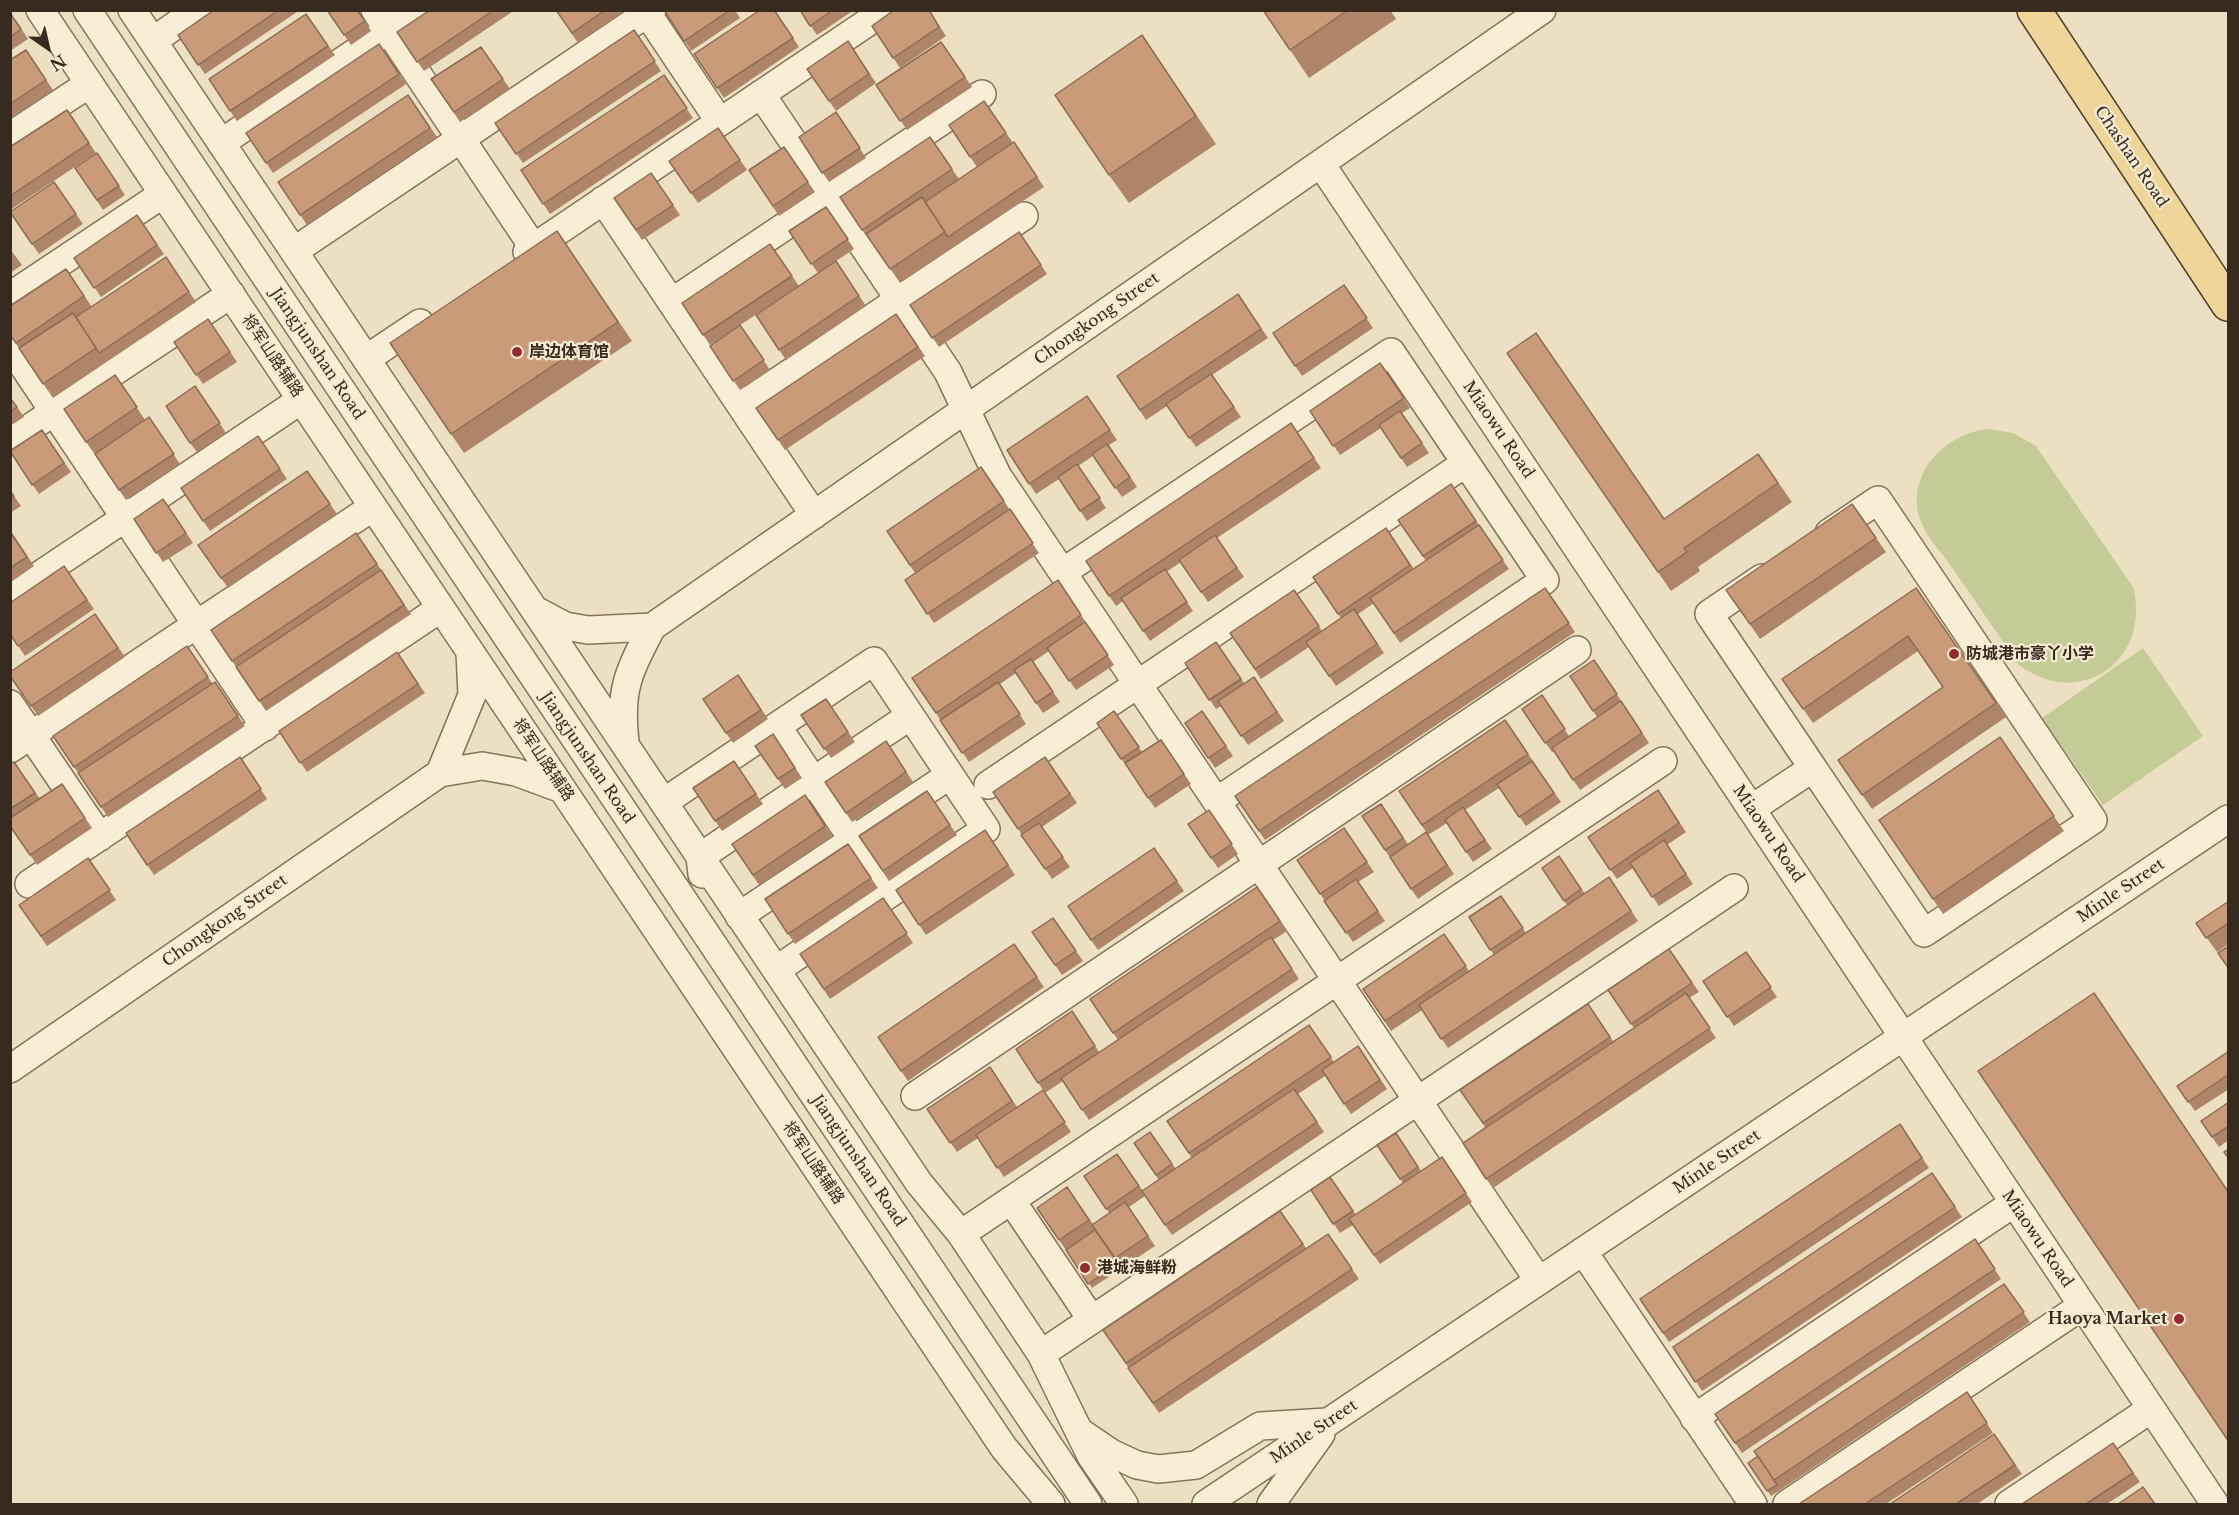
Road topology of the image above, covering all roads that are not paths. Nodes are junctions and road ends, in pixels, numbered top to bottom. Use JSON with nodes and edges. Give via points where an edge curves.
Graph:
{"nodes":[{"id":1,"x":40,"y":10,"type":"edge"},
{"id":2,"x":87,"y":10,"type":"edge"},
{"id":3,"x":132,"y":10,"type":"edge"},
{"id":4,"x":198,"y":10,"type":"edge"},
{"id":5,"x":418,"y":10,"type":"edge"},
{"id":6,"x":886,"y":10,"type":"edge"},
{"id":7,"x":1542,"y":10,"type":"edge"},
{"id":8,"x":2034,"y":10,"type":"edge"},
{"id":9,"x":648,"y":12,"type":"edge"},
{"id":10,"x":381,"y":20,"type":"edge"},
{"id":11,"x":153,"y":41,"type":"junction"},
{"id":12,"x":89,"y":84,"type":"junction"},
{"id":13,"x":761,"y":94,"type":"junction"},
{"id":14,"x":982,"y":94,"type":"dead end"},
{"id":15,"x":720,"y":122,"type":"junction"},
{"id":16,"x":10,"y":136,"type":"edge"},
{"id":17,"x":461,"y":139,"type":"junction"},
{"id":18,"x":221,"y":143,"type":"junction"},
{"id":19,"x":1321,"y":164,"type":"junction"},
{"id":20,"x":163,"y":194,"type":"junction"},
{"id":21,"x":830,"y":196,"type":"junction"},
{"id":22,"x":603,"y":200,"type":"junction"},
{"id":23,"x":1024,"y":216,"type":"dead end"},
{"id":24,"x":533,"y":247,"type":"junction"},
{"id":25,"x":294,"y":251,"type":"junction"},
{"id":26,"x":504,"y":267,"type":"edge"},
{"id":27,"x":231,"y":294,"type":"junction"},
{"id":28,"x":10,"y":296,"type":"edge"},
{"id":29,"x":899,"y":300,"type":"junction"},
{"id":30,"x":672,"y":302,"type":"junction"},
{"id":31,"x":2229,"y":304,"type":"edge"},
{"id":32,"x":445,"y":306,"type":"edge"},
{"id":33,"x":10,"y":346,"type":"edge"},
{"id":34,"x":366,"y":359,"type":"junction"},
{"id":35,"x":301,"y":400,"type":"junction"},
{"id":36,"x":741,"y":406,"type":"junction"},
{"id":37,"x":966,"y":410,"type":"junction"},
{"id":38,"x":54,"y":412,"type":"junction"},
{"id":39,"x":10,"y":441,"type":"edge"},
{"id":40,"x":376,"y":443,"type":"junction"},
{"id":41,"x":1466,"y":464,"type":"junction"},
{"id":42,"x":373,"y":507,"type":"junction"},
{"id":43,"x":467,"y":509,"type":"junction"},
{"id":44,"x":814,"y":515,"type":"junction"},
{"id":45,"x":125,"y":518,"type":"junction"},
{"id":46,"x":1813,"y":544,"type":"edge"},
{"id":47,"x":403,"y":552,"type":"junction"},
{"id":48,"x":1784,"y":563,"type":"edge"},
{"id":49,"x":1063,"y":573,"type":"junction"},
{"id":50,"x":10,"y":595,"type":"edge"},
{"id":51,"x":441,"y":608,"type":"junction"},
{"id":52,"x":534,"y":609,"type":"junction"},
{"id":53,"x":197,"y":625,"type":"junction"},
{"id":54,"x":652,"y":627,"type":"junction"},
{"id":55,"x":1577,"y":650,"type":"dead end"},
{"id":56,"x":470,"y":651,"type":"junction"},
{"id":57,"x":1138,"y":685,"type":"junction"},
{"id":58,"x":10,"y":704,"type":"edge"},
{"id":59,"x":910,"y":716,"type":"junction"},
{"id":60,"x":265,"y":726,"type":"junction"},
{"id":61,"x":777,"y":726,"type":"junction"},
{"id":62,"x":21,"y":742,"type":"edge"},
{"id":63,"x":626,"y":746,"type":"junction"},
{"id":64,"x":1663,"y":761,"type":"dead end"},
{"id":65,"x":1813,"y":768,"type":"junction"},
{"id":66,"x":440,"y":773,"type":"junction"},
{"id":67,"x":950,"y":774,"type":"junction"},
{"id":68,"x":813,"y":780,"type":"junction"},
{"id":69,"x":988,"y":785,"type":"dead end"},
{"id":70,"x":562,"y":789,"type":"junction"},
{"id":71,"x":1217,"y":801,"type":"junction"},
{"id":72,"x":664,"y":802,"type":"junction"},
{"id":73,"x":1751,"y":809,"type":"junction"},
{"id":74,"x":2229,"y":819,"type":"edge"},
{"id":75,"x":100,"y":837,"type":"junction"},
{"id":76,"x":853,"y":839,"type":"junction"},
{"id":77,"x":700,"y":857,"type":"junction"},
{"id":78,"x":1259,"y":864,"type":"junction"},
{"id":79,"x":29,"y":884,"type":"dead end"},
{"id":80,"x":1734,"y":888,"type":"dead end"},
{"id":81,"x":889,"y":894,"type":"junction"},
{"id":82,"x":640,"y":904,"type":"junction"},
{"id":83,"x":739,"y":916,"type":"junction"},
{"id":84,"x":708,"y":938,"type":"junction"},
{"id":85,"x":776,"y":970,"type":"junction"},
{"id":86,"x":1337,"y":981,"type":"junction"},
{"id":87,"x":1903,"y":1037,"type":"junction"},
{"id":88,"x":10,"y":1070,"type":"edge"},
{"id":89,"x":915,"y":1095,"type":"dead end"},
{"id":90,"x":1418,"y":1101,"type":"junction"},
{"id":91,"x":1011,"y":1200,"type":"junction"},
{"id":92,"x":2014,"y":1203,"type":"junction"},
{"id":93,"x":961,"y":1234,"type":"junction"},
{"id":94,"x":908,"y":1235,"type":"junction"},
{"id":95,"x":1583,"y":1251,"type":"junction"},
{"id":96,"x":1539,"y":1281,"type":"junction"},
{"id":97,"x":2082,"y":1306,"type":"junction"},
{"id":98,"x":1092,"y":1320,"type":"junction"},
{"id":99,"x":937,"y":1347,"type":"junction"},
{"id":100,"x":1041,"y":1354,"type":"junction"},
{"id":101,"x":1008,"y":1385,"type":"junction"},
{"id":102,"x":2151,"y":1409,"type":"junction"},
{"id":103,"x":1694,"y":1418,"type":"junction"},
{"id":104,"x":1329,"y":1422,"type":"junction"},
{"id":105,"x":1080,"y":1432,"type":"junction"},
{"id":106,"x":1004,"y":1448,"type":"junction"},
{"id":107,"x":1027,"y":1504,"type":"edge"},
{"id":108,"x":1051,"y":1504,"type":"edge"},
{"id":109,"x":1088,"y":1504,"type":"edge"},
{"id":110,"x":1124,"y":1504,"type":"edge"},
{"id":111,"x":1206,"y":1504,"type":"edge"},
{"id":112,"x":1271,"y":1504,"type":"edge"},
{"id":113,"x":1753,"y":1504,"type":"edge"},
{"id":114,"x":1787,"y":1504,"type":"edge"},
{"id":115,"x":2009,"y":1504,"type":"edge"},
{"id":116,"x":2215,"y":1504,"type":"edge"}],
"edges":[{"from":1,"to":12,"type":"street","name":"将军山路辅路"},
{"from":2,"to":40,"type":"street","name":"Jiangjunshan Road"},
{"from":3,"to":11,"type":"street"},
{"from":4,"to":11,"type":"street"},
{"from":5,"to":10,"type":"street"},
{"from":6,"to":13,"type":"street"},
{"from":7,"to":19,"type":"street","name":"Chongkong Street"},
{"from":8,"to":31,"type":"main road","name":"Chashan Road"},
{"from":9,"to":15,"type":"street"},
{"from":9,"to":17,"type":"street"},
{"from":10,"to":17,"type":"street"},
{"from":10,"to":18,"type":"street"},
{"from":11,"to":18,"type":"street"},
{"from":12,"to":16,"type":"street"},
{"from":12,"to":20,"type":"street","name":"将军山路辅路"},
{"from":13,"to":15,"type":"street"},
{"from":13,"to":21,"type":"street"},
{"from":14,"to":21,"type":"street"},
{"from":15,"to":22,"type":"street"},
{"from":17,"to":24,"type":"street"},
{"from":17,"to":25,"type":"street"},
{"from":18,"to":25,"type":"street"},
{"from":19,"to":37,"type":"street","name":"Chongkong Street"},
{"from":19,"to":73,"type":"street","name":"Miaowu Road"},
{"from":20,"to":27,"type":"street","name":"将军山路辅路"},
{"from":20,"to":28,"type":"street"},
{"from":21,"to":29,"type":"street"},
{"from":21,"to":30,"type":"street"},
{"from":22,"to":24,"type":"street"},
{"from":22,"to":30,"type":"street"},
{"from":23,"to":29,"type":"street"},
{"from":24,"to":26,"type":"street"},
{"from":25,"to":34,"type":"street"},
{"from":27,"to":35,"type":"street","name":"将军山路辅路"},
{"from":27,"to":38,"type":"street"},
{"from":29,"to":36,"type":"street"},
{"from":29,"to":37,"type":"street","via":[[948,372]]},
{"from":30,"to":36,"type":"street"},
{"from":32,"to":34,"type":"street"},
{"from":33,"to":38,"type":"street"},
{"from":34,"to":43,"type":"street"},
{"from":35,"to":42,"type":"street","name":"将军山路辅路"},
{"from":35,"to":45,"type":"street"},
{"from":36,"to":44,"type":"street"},
{"from":37,"to":44,"type":"street","name":"Chongkong Street"},
{"from":37,"to":49,"type":"street","via":[[997,475]]},
{"from":38,"to":39,"type":"street"},
{"from":38,"to":45,"type":"street"},
{"from":40,"to":43,"type":"street"},
{"from":40,"to":47,"type":"street"},
{"from":40,"to":84,"type":"street","name":"Jiangjunshan Road"},
{"from":41,"to":49,"type":"street","via":[[1391,352]]},
{"from":41,"to":57,"type":"street"},
{"from":41,"to":71,"type":"street","via":[[1545,580]]},
{"from":42,"to":47,"type":"street","name":"将军山路辅路"},
{"from":42,"to":53,"type":"street"},
{"from":43,"to":52,"type":"street"},
{"from":44,"to":54,"type":"street","name":"Chongkong Street"},
{"from":45,"to":50,"type":"street"},
{"from":45,"to":53,"type":"street"},
{"from":46,"to":65,"type":"street","via":[[1878,500],[2093,820],[1924,933]]},
{"from":47,"to":51,"type":"street","name":"将军山路辅路"},
{"from":48,"to":65,"type":"street","via":[[1709,614]]},
{"from":49,"to":57,"type":"street"},
{"from":51,"to":56,"type":"street","name":"将军山路辅路"},
{"from":51,"to":60,"type":"street"},
{"from":52,"to":54,"type":"street","via":[[564,626],[588,630]]},
{"from":52,"to":63,"type":"street"},
{"from":53,"to":60,"type":"street"},
{"from":53,"to":62,"type":"street"},
{"from":54,"to":63,"type":"street","name":"Chongkong Street","via":[[630,671],[622,710]]},
{"from":55,"to":78,"type":"street"},
{"from":56,"to":66,"type":"street","via":[[472,695]]},
{"from":56,"to":70,"type":"street","name":"将军山路辅路"},
{"from":57,"to":69,"type":"street"},
{"from":57,"to":71,"type":"street"},
{"from":58,"to":62,"type":"street"},
{"from":59,"to":61,"type":"street","via":[[874,661]]},
{"from":59,"to":67,"type":"street"},
{"from":59,"to":68,"type":"street"},
{"from":60,"to":75,"type":"street"},
{"from":61,"to":68,"type":"street"},
{"from":61,"to":72,"type":"street"},
{"from":62,"to":75,"type":"street"},
{"from":63,"to":72,"type":"street"},
{"from":64,"to":86,"type":"street"},
{"from":65,"to":73,"type":"street"},
{"from":66,"to":70,"type":"street","name":"Chongkong Street","via":[[482,766],[516,772]]},
{"from":66,"to":88,"type":"street","name":"Chongkong Street"},
{"from":67,"to":76,"type":"street"},
{"from":67,"to":81,"type":"street","via":[[986,829]]},
{"from":68,"to":76,"type":"street"},
{"from":68,"to":77,"type":"street"},
{"from":70,"to":82,"type":"street","name":"将军山路辅路"},
{"from":71,"to":78,"type":"street"},
{"from":72,"to":77,"type":"street"},
{"from":73,"to":87,"type":"street","name":"Miaowu Road"},
{"from":74,"to":87,"type":"street","name":"Minle Street"},
{"from":75,"to":79,"type":"street"},
{"from":76,"to":81,"type":"street"},
{"from":76,"to":83,"type":"street"},
{"from":77,"to":83,"type":"street"},
{"from":77,"to":84,"type":"street"},
{"from":78,"to":86,"type":"street"},
{"from":78,"to":89,"type":"street"},
{"from":80,"to":90,"type":"street"},
{"from":81,"to":85,"type":"street"},
{"from":82,"to":84,"type":"street"},
{"from":82,"to":99,"type":"street","name":"将军山路辅路"},
{"from":83,"to":85,"type":"street"},
{"from":84,"to":94,"type":"street","name":"Jiangjunshan Road"},
{"from":85,"to":93,"type":"street","via":[[919,1183]]},
{"from":86,"to":90,"type":"street"},
{"from":86,"to":91,"type":"street"},
{"from":87,"to":92,"type":"street","name":"Miaowu Road"},
{"from":87,"to":95,"type":"street","name":"Minle Street"},
{"from":90,"to":96,"type":"street"},
{"from":90,"to":98,"type":"street"},
{"from":91,"to":93,"type":"street"},
{"from":91,"to":98,"type":"street"},
{"from":92,"to":97,"type":"street","name":"Miaowu Road"},
{"from":92,"to":103,"type":"street"},
{"from":93,"to":100,"type":"street"},
{"from":94,"to":99,"type":"street"},
{"from":94,"to":101,"type":"street","name":"Jiangjunshan Road"},
{"from":95,"to":96,"type":"street","name":"Minle Street"},
{"from":95,"to":103,"type":"street"},
{"from":96,"to":104,"type":"street","name":"Minle Street"},
{"from":97,"to":102,"type":"street","name":"Miaowu Road"},
{"from":97,"to":114,"type":"street"},
{"from":98,"to":100,"type":"street"},
{"from":99,"to":106,"type":"street","name":"将军山路辅路"},
{"from":100,"to":105,"type":"street"},
{"from":101,"to":105,"type":"street"},
{"from":101,"to":109,"type":"street","name":"Jiangjunshan Road"},
{"from":102,"to":115,"type":"street"},
{"from":102,"to":116,"type":"street","name":"Miaowu Road"},
{"from":103,"to":113,"type":"street"},
{"from":104,"to":105,"type":"street","via":[[1260,1426],[1196,1465],[1158,1469],[1111,1453]]},
{"from":104,"to":111,"type":"street","name":"Minle Street"},
{"from":104,"to":112,"type":"street"},
{"from":105,"to":110,"type":"street"},
{"from":106,"to":107,"type":"street"},
{"from":106,"to":108,"type":"street","name":"将军山路辅路"}]}
